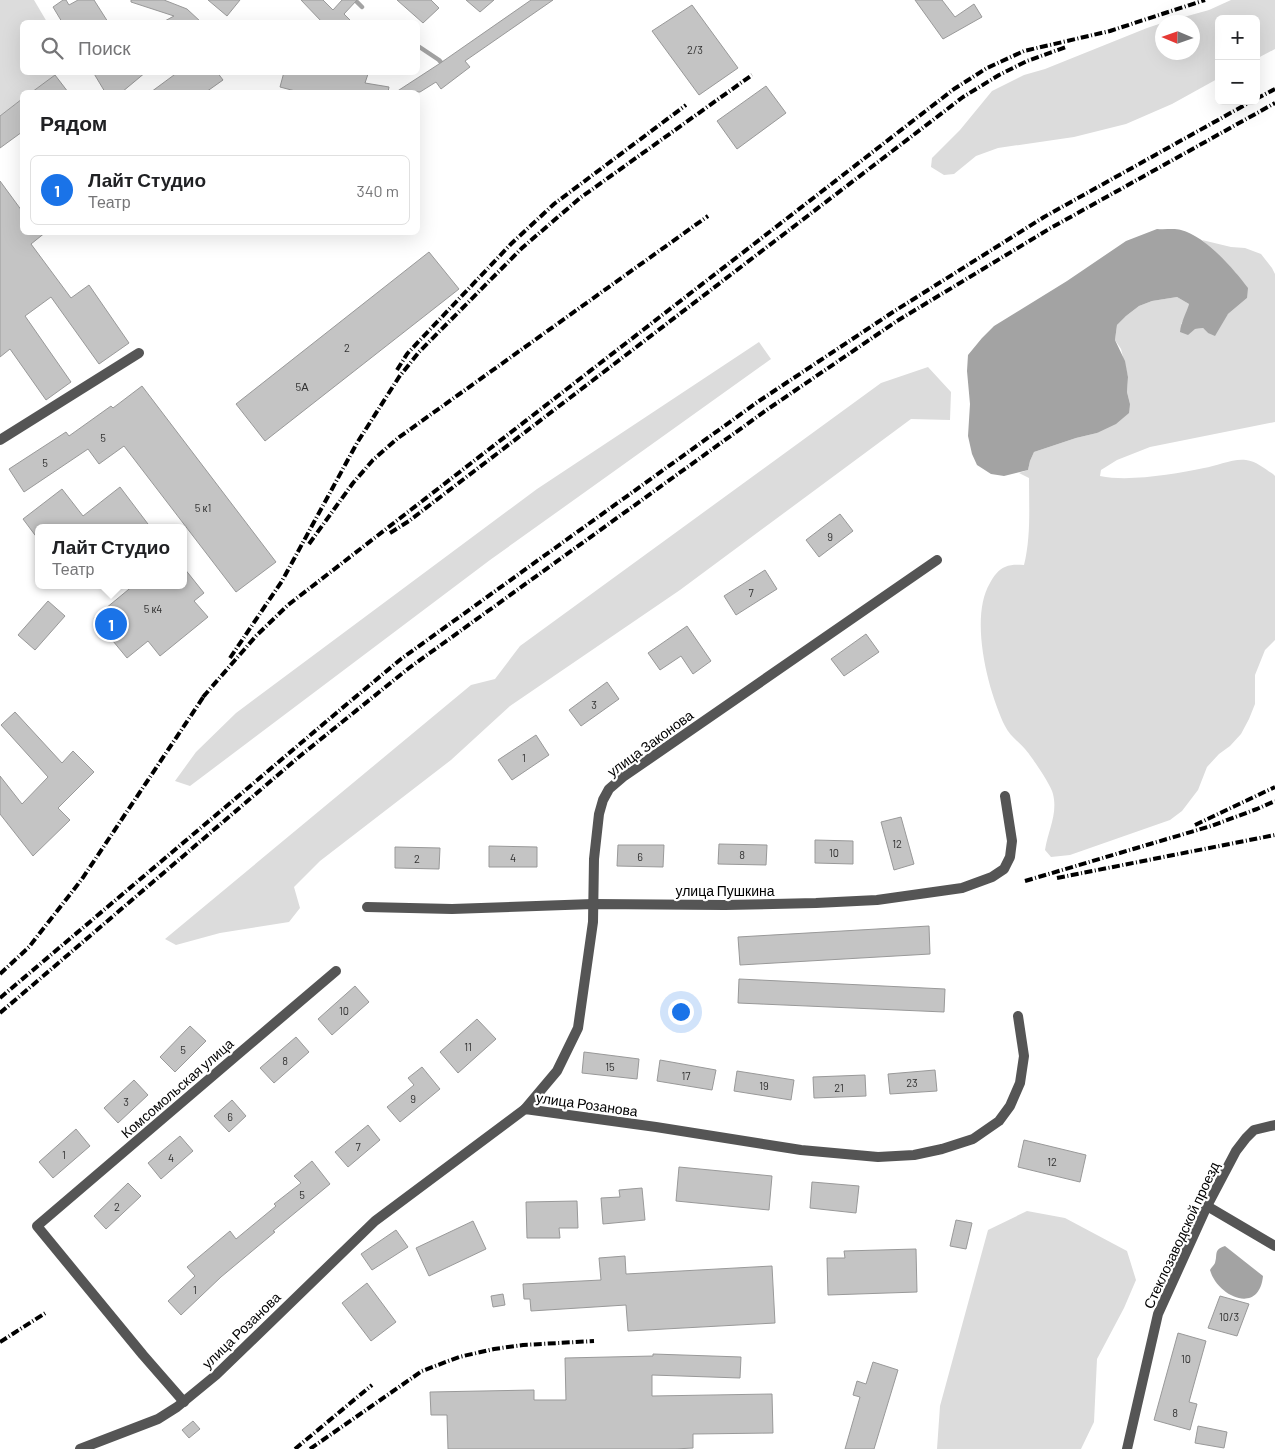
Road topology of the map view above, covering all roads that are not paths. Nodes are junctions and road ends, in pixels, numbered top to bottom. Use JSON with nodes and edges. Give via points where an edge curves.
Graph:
{"nodes":[{"id":1,"x":139,"y":353,"type":"dead end"},
{"id":2,"x":0,"y":440,"type":"edge"},
{"id":3,"x":937,"y":560,"type":"dead end"},
{"id":4,"x":1005,"y":796,"type":"dead end"},
{"id":5,"x":593,"y":904,"type":"junction"},
{"id":6,"x":367,"y":907,"type":"dead end"},
{"id":7,"x":336,"y":972,"type":"dead end"},
{"id":8,"x":1018,"y":1016,"type":"dead end"},
{"id":9,"x":524,"y":1109,"type":"junction"},
{"id":10,"x":1275,"y":1125,"type":"edge"},
{"id":11,"x":1207,"y":1206,"type":"junction"},
{"id":12,"x":1275,"y":1246,"type":"edge"},
{"id":13,"x":184,"y":1402,"type":"junction"},
{"id":14,"x":80,"y":1449,"type":"edge"},
{"id":15,"x":1126,"y":1449,"type":"edge"}],
"edges":[{"from":1,"to":2,"type":"street"},
{"from":3,"to":5,"type":"street","name":"улица Законова","via":[[610,789],[599,814]]},
{"from":4,"to":5,"type":"street","name":"улица Пушкина","via":[[1012,841],[1010,857],[1004,869],[992,877],[962,888],[877,900],[816,904]]},
{"from":5,"to":6,"type":"street","name":"улица Пушкина","via":[[452,909]]},
{"from":5,"to":9,"type":"street","name":"улица Законова","via":[[578,1028],[557,1071]]},
{"from":7,"to":13,"type":"street","name":"Комсомольская улица","via":[[37,1226]]},
{"from":8,"to":9,"type":"street","name":"улица Розанова","via":[[1024,1056],[1020,1083],[1010,1106],[998,1121],[973,1139],[914,1155],[878,1158],[801,1150]]},
{"from":9,"to":13,"type":"street","name":"улица Розанова","via":[[375,1221]]},
{"from":10,"to":11,"type":"street","name":"Стеклозаводской проезд","via":[[1254,1130],[1246,1138]]},
{"from":11,"to":12,"type":"street"},
{"from":11,"to":15,"type":"street","name":"Стеклозаводской проезд","via":[[1158,1314]]},
{"from":13,"to":14,"type":"street","name":"улица Розанова","via":[[158,1419]]}]}
